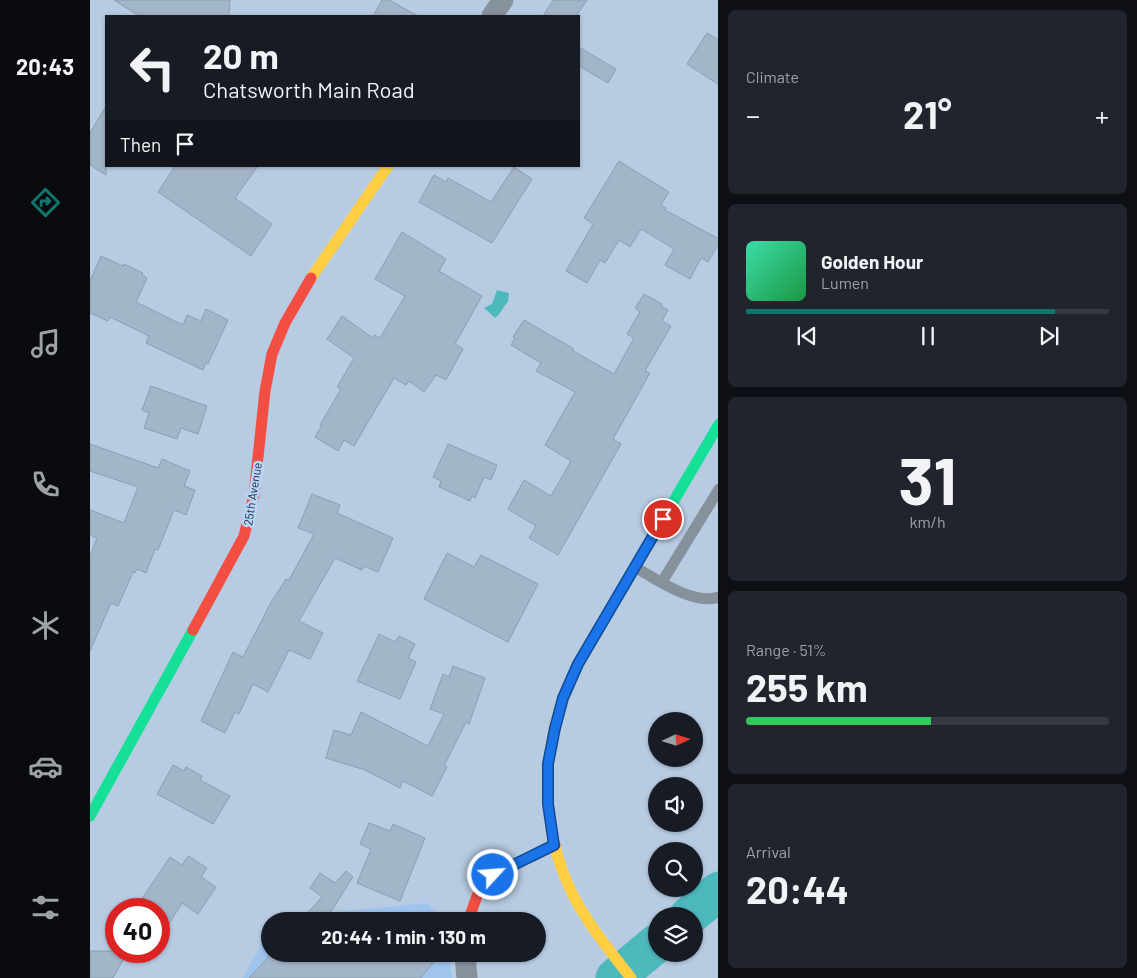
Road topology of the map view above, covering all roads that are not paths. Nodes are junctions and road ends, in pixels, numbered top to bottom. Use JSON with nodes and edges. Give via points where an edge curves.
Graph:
{"nodes":[{"id":1,"x":503,"y":0,"type":"edge"},
{"id":2,"x":493,"y":15,"type":"edge"},
{"id":3,"x":387,"y":167,"type":"edge"},
{"id":4,"x":718,"y":424,"type":"edge"},
{"id":5,"x":718,"y":489,"type":"edge"},
{"id":6,"x":635,"y":567,"type":"junction"},
{"id":7,"x":662,"y":582,"type":"junction"},
{"id":8,"x":718,"y":597,"type":"edge"},
{"id":9,"x":90,"y":816,"type":"edge"},
{"id":10,"x":554,"y":845,"type":"junction"},
{"id":11,"x":471,"y":912,"type":"edge"},
{"id":12,"x":466,"y":962,"type":"edge"},
{"id":13,"x":467,"y":978,"type":"edge"},
{"id":14,"x":631,"y":978,"type":"edge"}],
"edges":[{"from":1,"to":2,"type":"street"},
{"from":3,"to":9,"type":"street","name":"25th Avenue","via":[[284,322],[268,371],[252,502],[244,536]]},
{"from":4,"to":6,"type":"street"},
{"from":5,"to":7,"type":"lane"},
{"from":6,"to":7,"type":"lane"},
{"from":6,"to":10,"type":"street","via":[[578,664],[563,698],[548,764],[548,804]]},
{"from":7,"to":8,"type":"lane","via":[[688,595]]},
{"from":10,"to":11,"type":"street","via":[[493,875],[477,896]]},
{"from":10,"to":14,"type":"street","via":[[569,888]]},
{"from":12,"to":13,"type":"street"}]}
